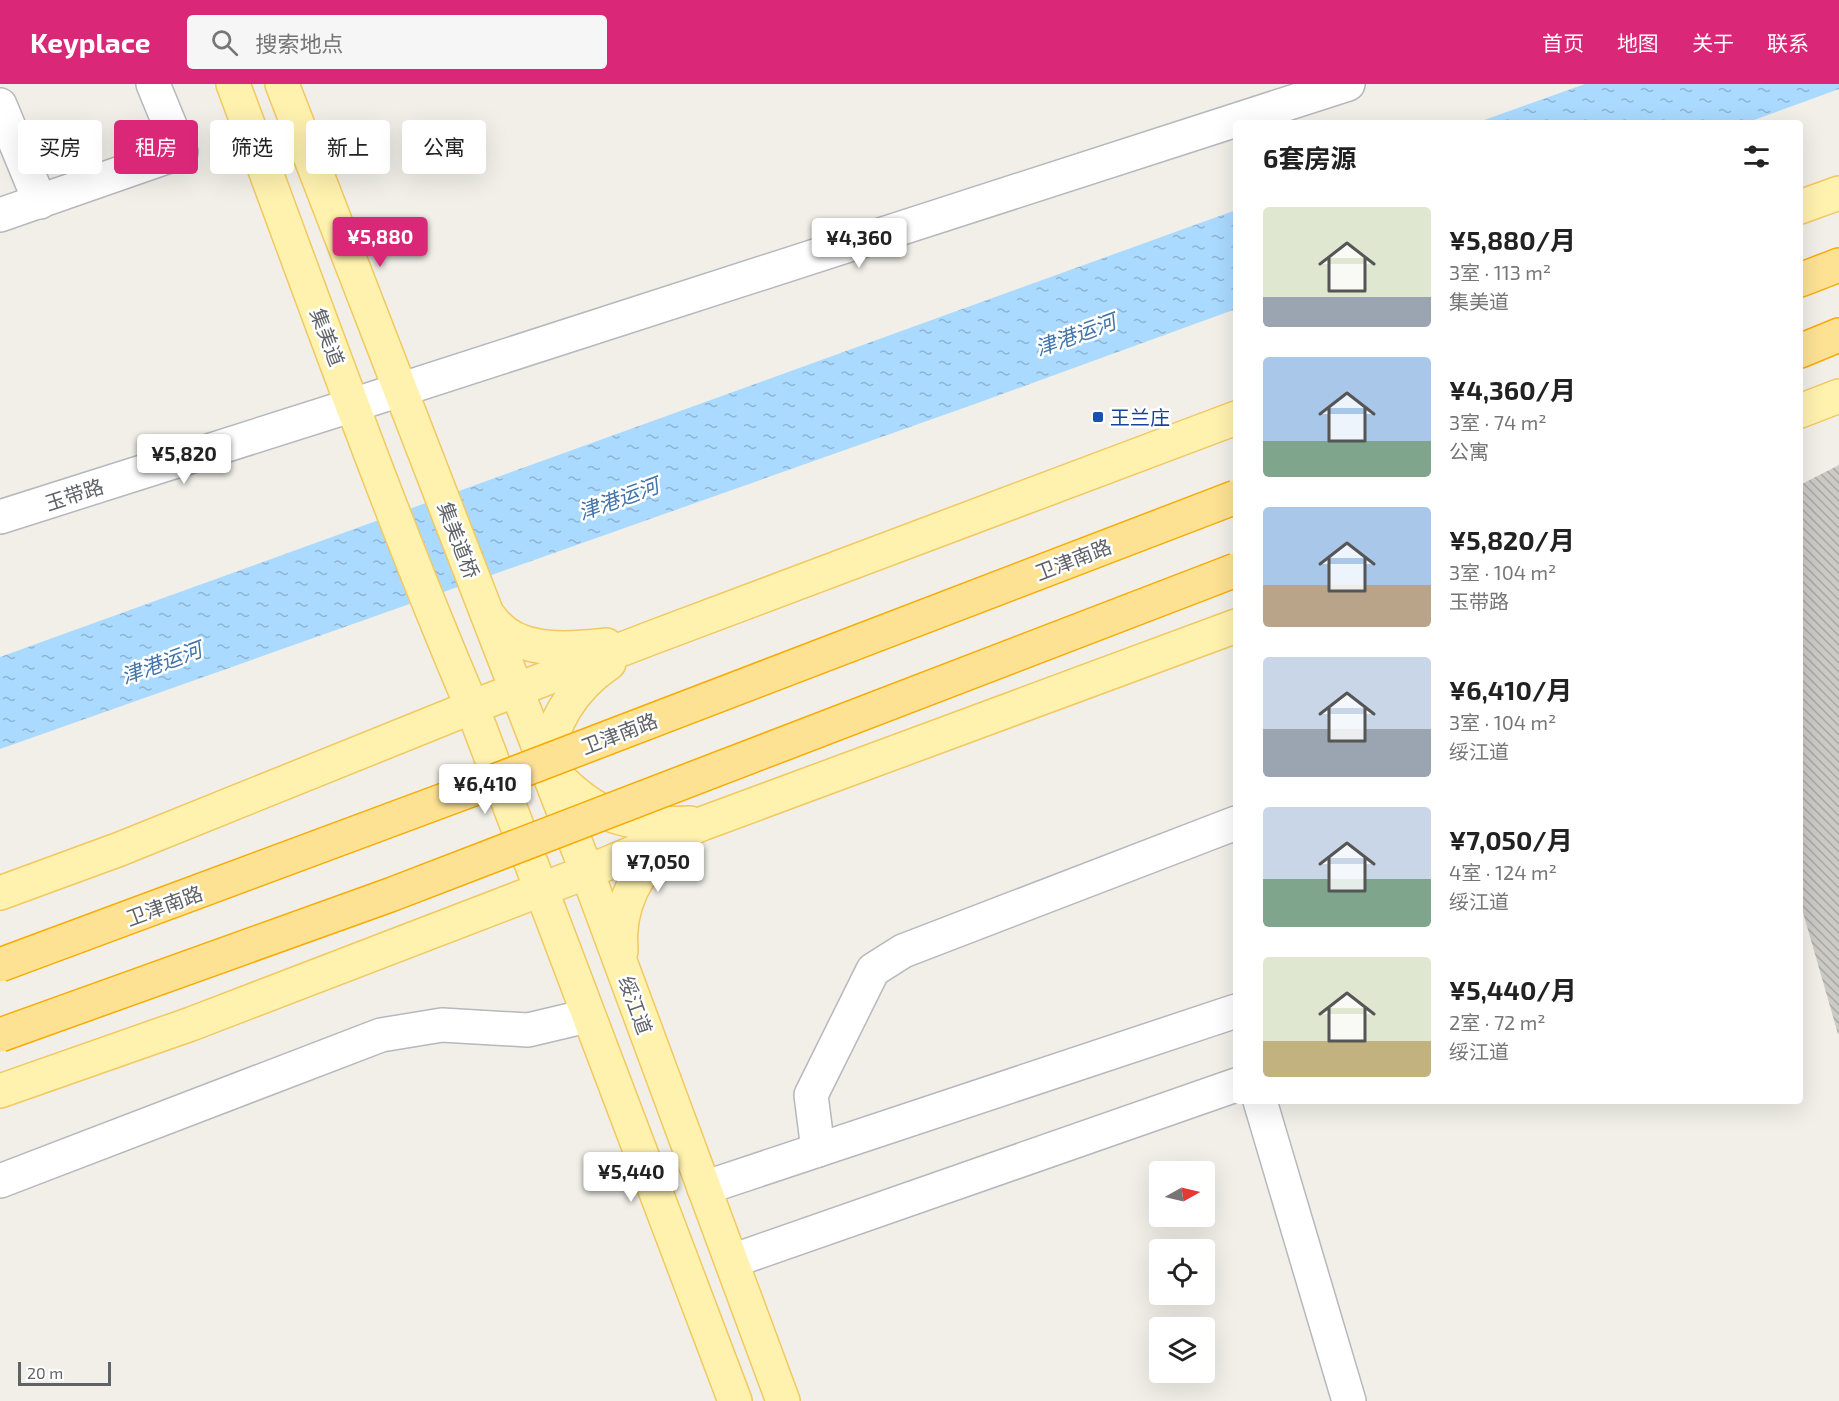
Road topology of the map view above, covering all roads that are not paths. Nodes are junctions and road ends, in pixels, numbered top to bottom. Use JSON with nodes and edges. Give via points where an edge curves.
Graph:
{"nodes":[{"id":1,"x":153,"y":84,"type":"edge"},
{"id":2,"x":233,"y":84,"type":"edge"},
{"id":3,"x":282,"y":84,"type":"edge"},
{"id":4,"x":1348,"y":84,"type":"edge"},
{"id":5,"x":0,"y":105,"type":"edge"},
{"id":6,"x":1236,"y":120,"type":"edge"},
{"id":7,"x":1233,"y":121,"type":"edge"},
{"id":8,"x":1839,"y":193,"type":"edge"},
{"id":9,"x":40,"y":202,"type":"junction"},
{"id":10,"x":1803,"y":206,"type":"edge"},
{"id":11,"x":0,"y":215,"type":"edge"},
{"id":12,"x":1839,"y":265,"type":"edge"},
{"id":13,"x":1803,"y":279,"type":"edge"},
{"id":14,"x":1839,"y":335,"type":"edge"},
{"id":15,"x":1803,"y":350,"type":"edge"},
{"id":16,"x":400,"y":389,"type":"junction"},
{"id":17,"x":1839,"y":396,"type":"edge"},
{"id":18,"x":353,"y":405,"type":"junction"},
{"id":19,"x":1803,"y":410,"type":"edge"},
{"id":20,"x":1233,"y":419,"type":"edge"},
{"id":21,"x":1233,"y":498,"type":"edge"},
{"id":22,"x":0,"y":517,"type":"edge"},
{"id":23,"x":1233,"y":571,"type":"edge"},
{"id":24,"x":485,"y":610,"type":"junction"},
{"id":25,"x":437,"y":626,"type":"joint"},
{"id":26,"x":1233,"y":627,"type":"edge"},
{"id":27,"x":651,"y":638,"type":"junction"},
{"id":28,"x":493,"y":700,"type":"junction"},
{"id":29,"x":546,"y":765,"type":"junction"},
{"id":30,"x":704,"y":823,"type":"junction"},
{"id":31,"x":1233,"y":824,"type":"edge"},
{"id":32,"x":587,"y":872,"type":"junction"},
{"id":33,"x":547,"y":887,"type":"junction"},
{"id":34,"x":0,"y":893,"type":"edge"},
{"id":35,"x":0,"y":965,"type":"edge"},
{"id":36,"x":623,"y":971,"type":"junction"},
{"id":37,"x":582,"y":1001,"type":"junction"},
{"id":38,"x":1233,"y":1012,"type":"edge"},
{"id":39,"x":0,"y":1035,"type":"edge"},
{"id":40,"x":1233,"y":1087,"type":"edge"},
{"id":41,"x":0,"y":1091,"type":"edge"},
{"id":42,"x":1261,"y":1104,"type":"edge"},
{"id":43,"x":818,"y":1150,"type":"junction"},
{"id":44,"x":0,"y":1181,"type":"edge"},
{"id":45,"x":704,"y":1188,"type":"junction"},
{"id":46,"x":732,"y":1261,"type":"junction"},
{"id":47,"x":735,"y":1401,"type":"edge"},
{"id":48,"x":783,"y":1401,"type":"edge"},
{"id":49,"x":1349,"y":1401,"type":"edge"}],
"edges":[{"from":1,"to":9,"type":"street","via":[[181,152]]},
{"from":2,"to":18,"type":"main road","name":"集美道"},
{"from":3,"to":16,"type":"main road"},
{"from":4,"to":6,"type":"street","name":"玉带路"},
{"from":5,"to":9,"type":"street"},
{"from":7,"to":16,"type":"street","name":"玉带路"},
{"from":8,"to":10,"type":"main road"},
{"from":9,"to":11,"type":"street"},
{"from":12,"to":13,"type":"highway"},
{"from":14,"to":15,"type":"highway"},
{"from":16,"to":18,"type":"street","name":"玉带路"},
{"from":16,"to":24,"type":"main road","name":"集美道桥"},
{"from":17,"to":19,"type":"main road"},
{"from":18,"to":22,"type":"street","name":"玉带路"},
{"from":18,"to":25,"type":"main road","name":"集美道"},
{"from":20,"to":27,"type":"main road"},
{"from":21,"to":35,"type":"highway","name":"卫津南路","bridge":true},
{"from":23,"to":39,"type":"highway","bridge":true,"via":[[390,895]]},
{"from":24,"to":27,"type":"main road","via":[[506,636],[522,643],[577,648]]},
{"from":24,"to":28,"type":"main road","name":"绥江道"},
{"from":25,"to":28,"type":"main road","name":"绥江道"},
{"from":26,"to":30,"type":"main road"},
{"from":27,"to":28,"type":"main road"},
{"from":27,"to":29,"type":"main road","via":[[607,664],[580,686],[553,733]]},
{"from":28,"to":29,"type":"main road","name":"绥江道"},
{"from":28,"to":33,"type":"main road","name":"绥江道"},
{"from":28,"to":34,"type":"main road"},
{"from":29,"to":30,"type":"main road","via":[[584,801],[615,817],[654,824]]},
{"from":29,"to":32,"type":"main road","name":"绥江道"},
{"from":29,"to":33,"type":"main road","via":[[543,815]]},
{"from":30,"to":32,"type":"main road"},
{"from":30,"to":36,"type":"main road","via":[[661,850],[635,882],[622,920]]},
{"from":31,"to":43,"type":"street","via":[[903,951],[873,970],[811,1095]]},
{"from":32,"to":33,"type":"main road"},
{"from":32,"to":36,"type":"main road","name":"绥江道"},
{"from":33,"to":37,"type":"main road","name":"绥江道"},
{"from":33,"to":41,"type":"main road","via":[[191,1024]]},
{"from":36,"to":45,"type":"main road","name":"绥江道"},
{"from":37,"to":44,"type":"street","via":[[528,1030],[442,1025],[381,1035]]},
{"from":37,"to":47,"type":"main road","name":"绥江道"},
{"from":38,"to":43,"type":"street"},
{"from":40,"to":46,"type":"street"},
{"from":42,"to":49,"type":"street"},
{"from":43,"to":45,"type":"street"},
{"from":45,"to":46,"type":"main road","name":"绥江道"},
{"from":46,"to":48,"type":"main road","name":"绥江道"}]}
